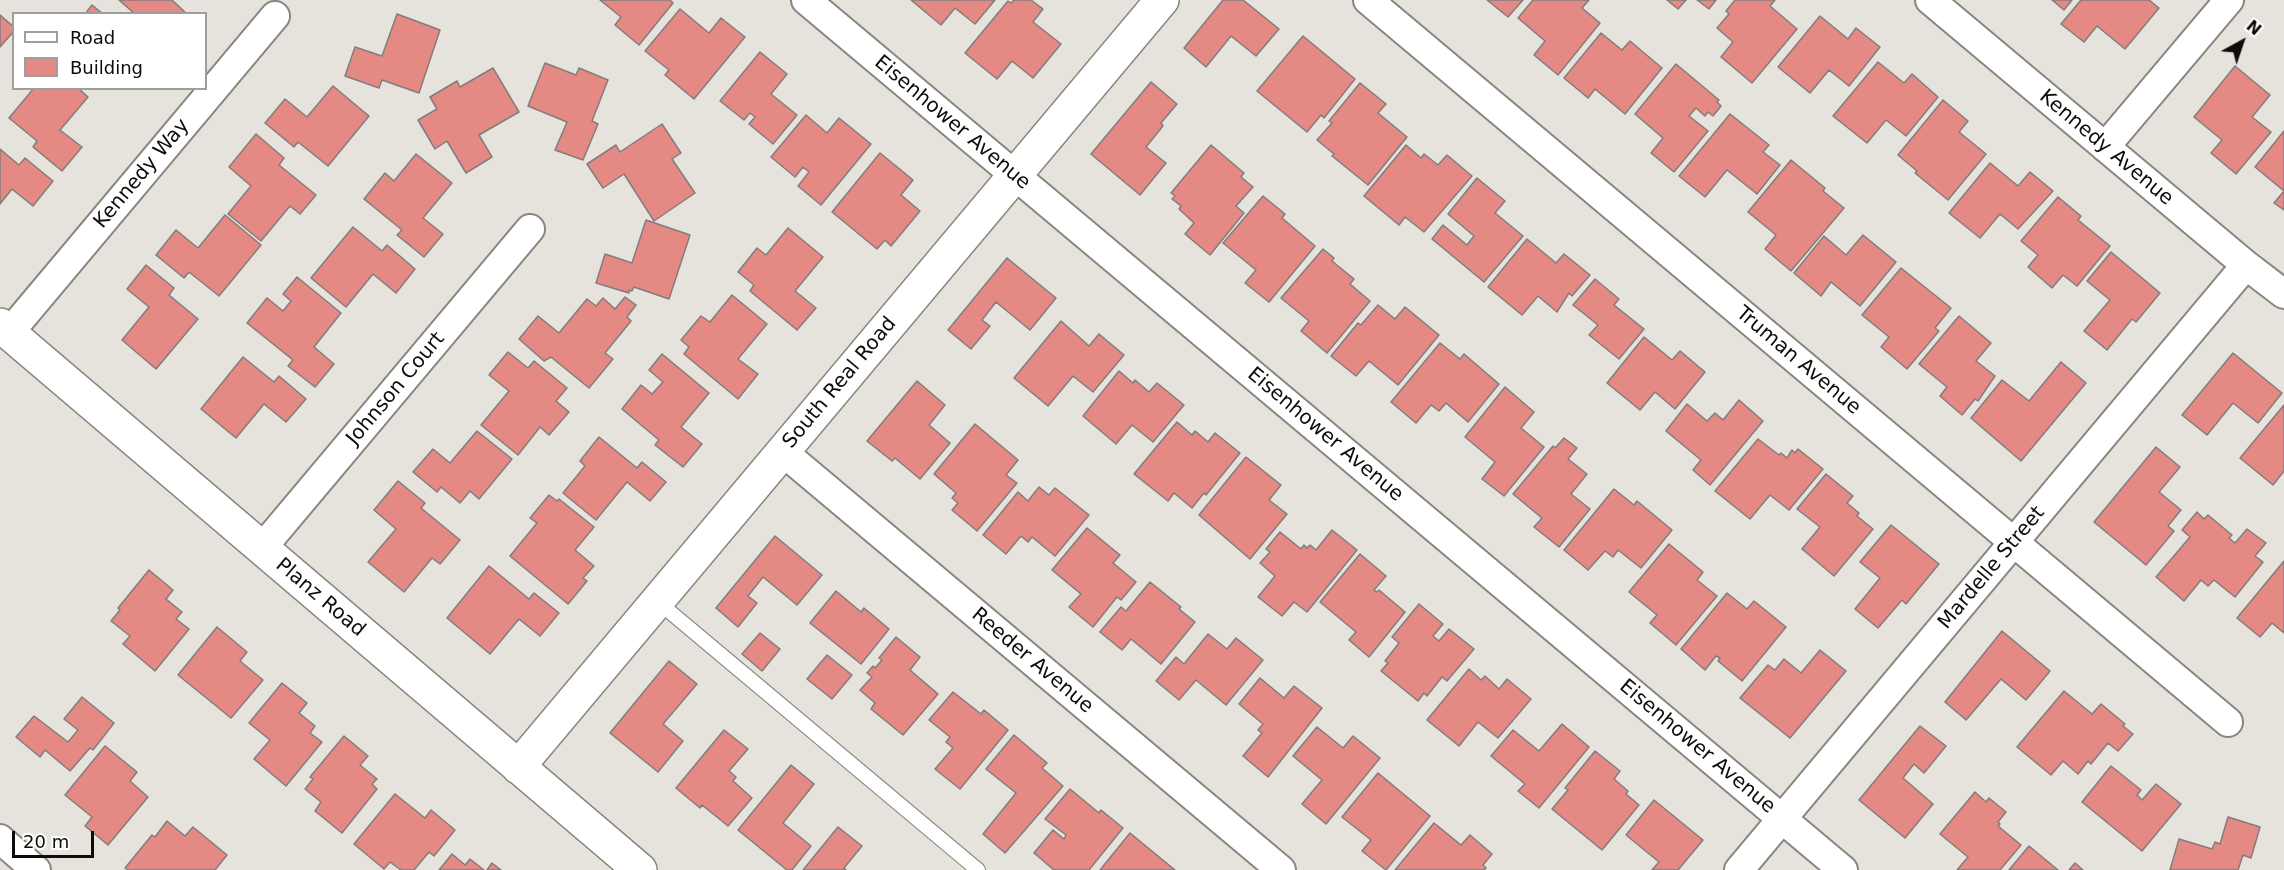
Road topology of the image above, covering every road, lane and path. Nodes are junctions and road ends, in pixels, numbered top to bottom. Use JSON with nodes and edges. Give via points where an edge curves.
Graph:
{"nodes":[{"id":1,"x":806,"y":0,"type":"edge"},
{"id":2,"x":1162,"y":0,"type":"edge"},
{"id":3,"x":1368,"y":0,"type":"edge"},
{"id":4,"x":1930,"y":0,"type":"edge"},
{"id":5,"x":2229,"y":0,"type":"edge"},
{"id":6,"x":275,"y":15,"type":"dead end"},
{"id":7,"x":2105,"y":147,"type":"junction"},
{"id":8,"x":1015,"y":175,"type":"junction"},
{"id":9,"x":530,"y":229,"type":"dead end"},
{"id":10,"x":2246,"y":265,"type":"junction"},
{"id":11,"x":2284,"y":294,"type":"edge"},
{"id":12,"x":4,"y":329,"type":"edge"},
{"id":13,"x":783,"y":452,"type":"junction"},
{"id":14,"x":2014,"y":542,"type":"junction"},
{"id":15,"x":262,"y":548,"type":"junction"},
{"id":16,"x":657,"y":601,"type":"junction"},
{"id":17,"x":2228,"y":722,"type":"dead end"},
{"id":18,"x":518,"y":767,"type":"junction"},
{"id":19,"x":1782,"y":819,"type":"junction"},
{"id":20,"x":0,"y":839,"type":"edge"},
{"id":21,"x":36,"y":870,"type":"edge"},
{"id":22,"x":640,"y":870,"type":"edge"},
{"id":23,"x":978,"y":870,"type":"edge"},
{"id":24,"x":1281,"y":870,"type":"edge"},
{"id":25,"x":1739,"y":870,"type":"edge"},
{"id":26,"x":1843,"y":870,"type":"edge"}],
"edges":[{"from":1,"to":8,"type":"street","name":"Eisenhower Avenue"},
{"from":2,"to":8,"type":"street","name":"South Real Road"},
{"from":3,"to":14,"type":"street","name":"Truman Avenue"},
{"from":4,"to":7,"type":"street","name":"Kennedy Avenue"},
{"from":5,"to":7,"type":"street"},
{"from":6,"to":12,"type":"street","name":"Kennedy Way"},
{"from":7,"to":10,"type":"street","name":"Kennedy Avenue"},
{"from":8,"to":13,"type":"street","name":"South Real Road"},
{"from":8,"to":19,"type":"street","name":"Eisenhower Avenue"},
{"from":9,"to":15,"type":"street","name":"Johnson Court"},
{"from":10,"to":11,"type":"street","name":"Kennedy Avenue"},
{"from":10,"to":14,"type":"street","name":"Mardelle Street"},
{"from":12,"to":15,"type":"street","name":"Planz Road"},
{"from":13,"to":16,"type":"street","name":"South Real Road"},
{"from":13,"to":24,"type":"street","name":"Reeder Avenue"},
{"from":14,"to":17,"type":"street","name":"Truman Avenue"},
{"from":14,"to":19,"type":"street","name":"Mardelle Street"},
{"from":15,"to":18,"type":"street","name":"Planz Road"},
{"from":16,"to":18,"type":"street","name":"South Real Road"},
{"from":16,"to":23,"type":"lane"},
{"from":18,"to":22,"type":"street","name":"Planz Road"},
{"from":19,"to":25,"type":"street","name":"Mardelle Street"},
{"from":19,"to":26,"type":"street","name":"Eisenhower Avenue"},
{"from":20,"to":21,"type":"street"}]}
